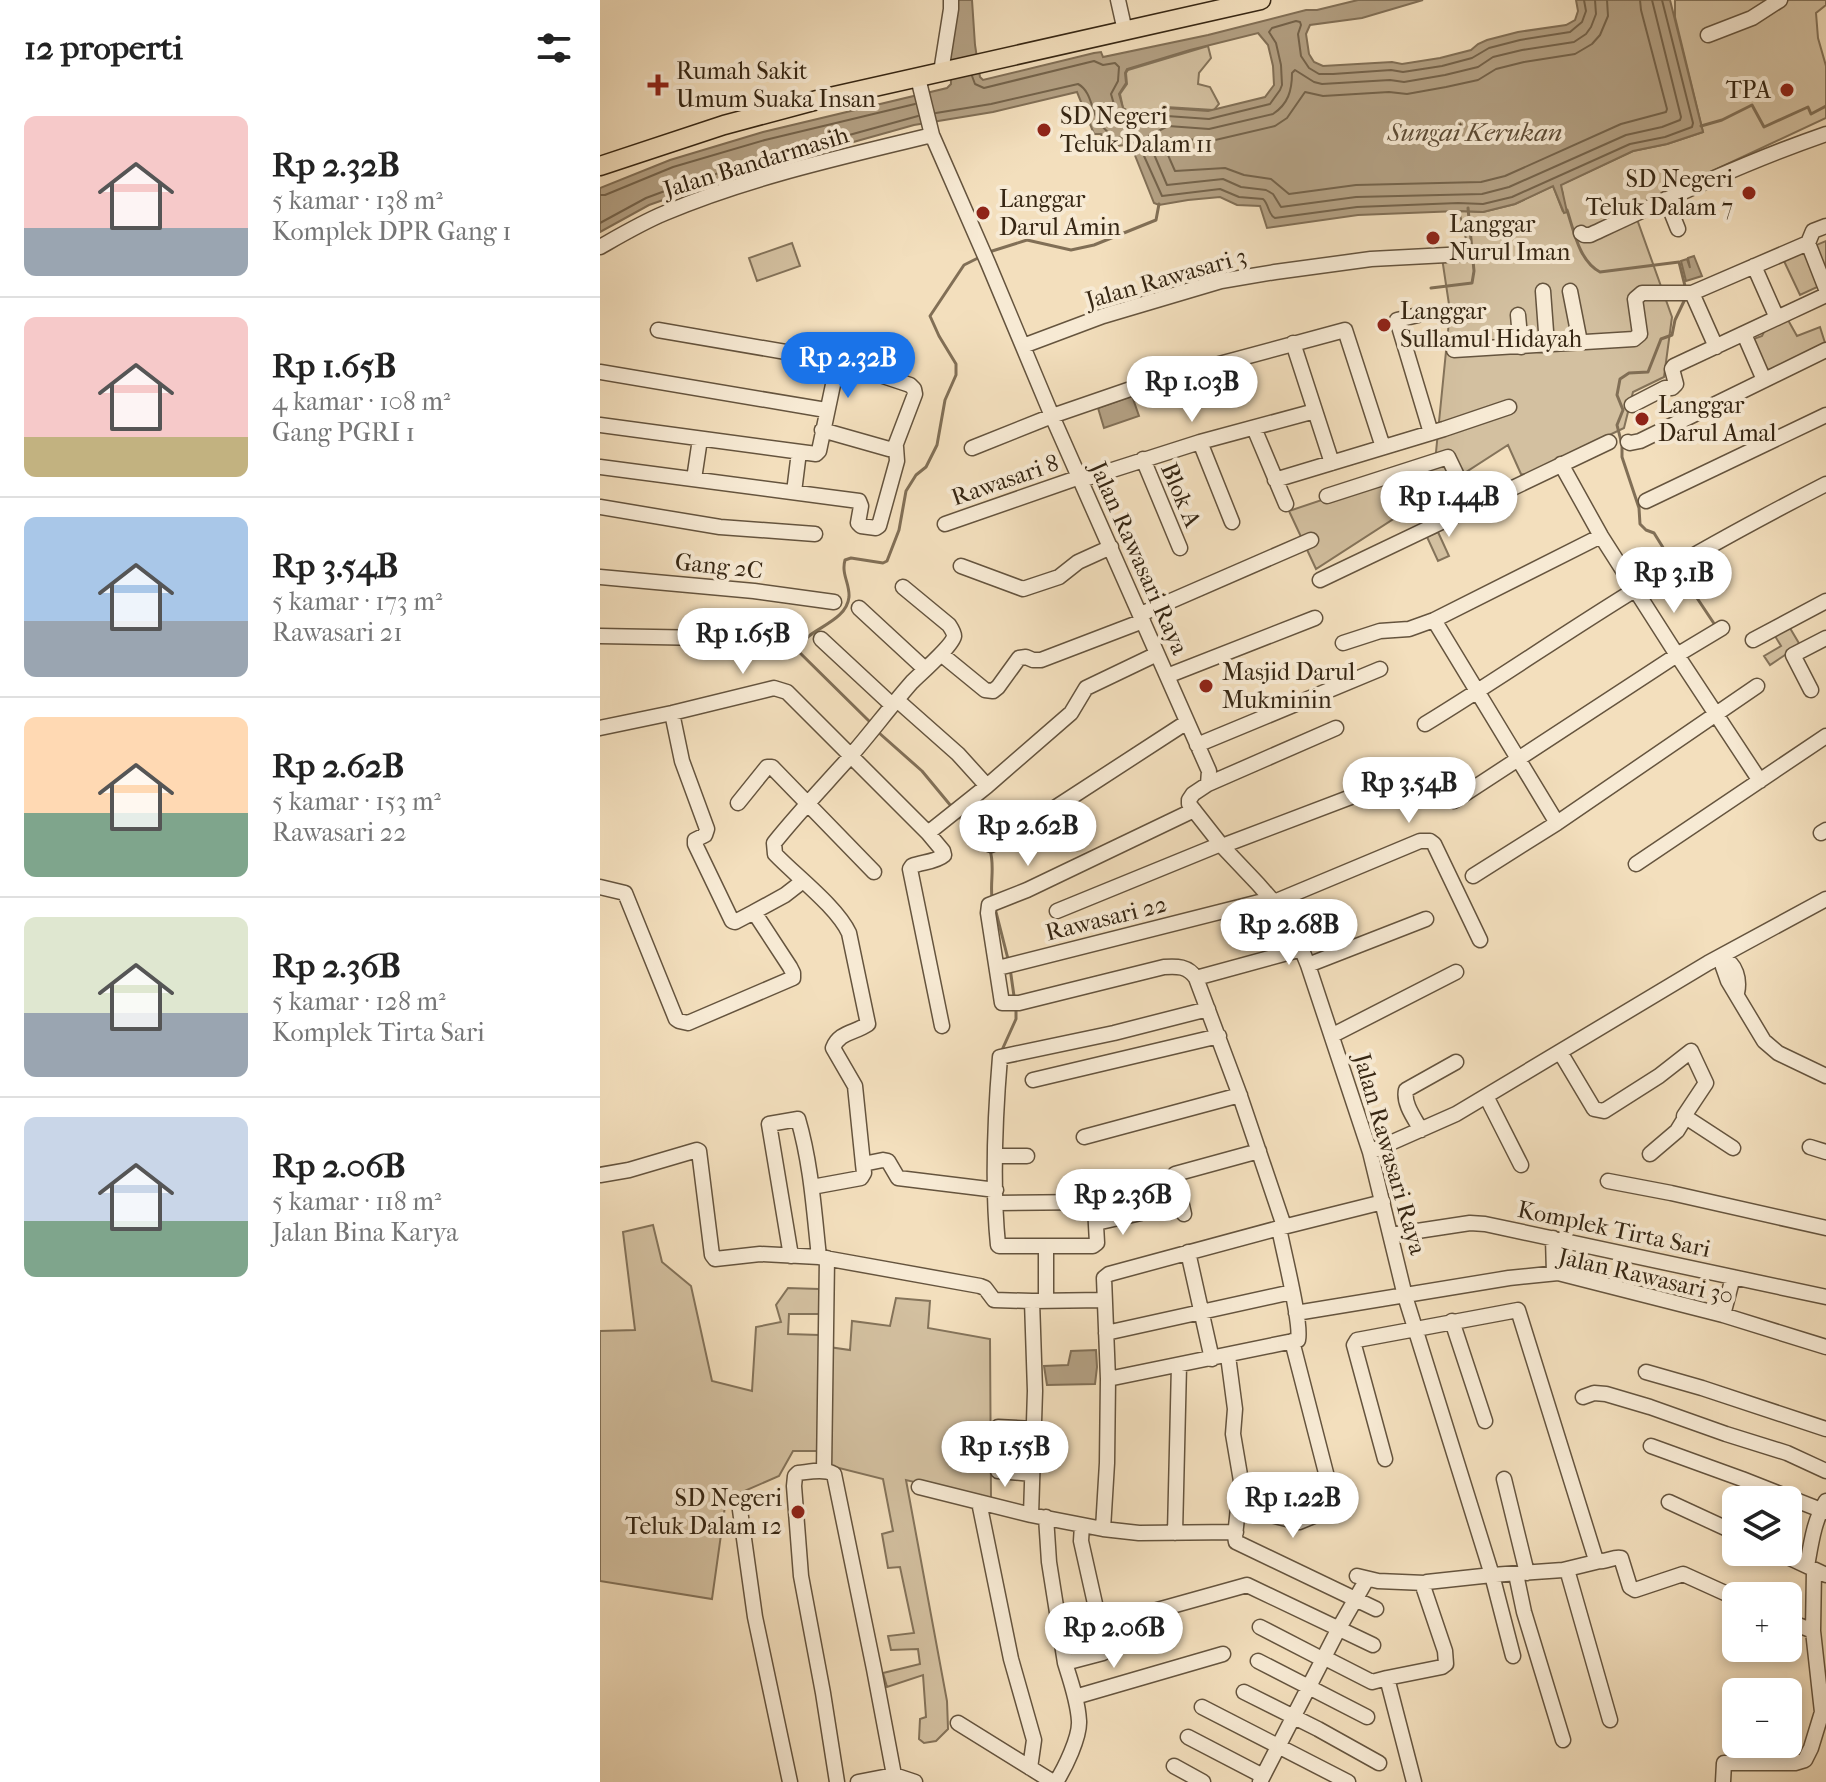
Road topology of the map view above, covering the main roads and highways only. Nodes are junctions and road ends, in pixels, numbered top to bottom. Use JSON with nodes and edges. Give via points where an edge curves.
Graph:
{"nodes":[{"id":1,"x":1261,"y":0,"type":"edge"},
{"id":2,"x":600,"y":166,"type":"edge"}],
"edges":[{"from":1,"to":2,"type":"main road","via":[[980,63],[919,83],[821,99]]}]}
